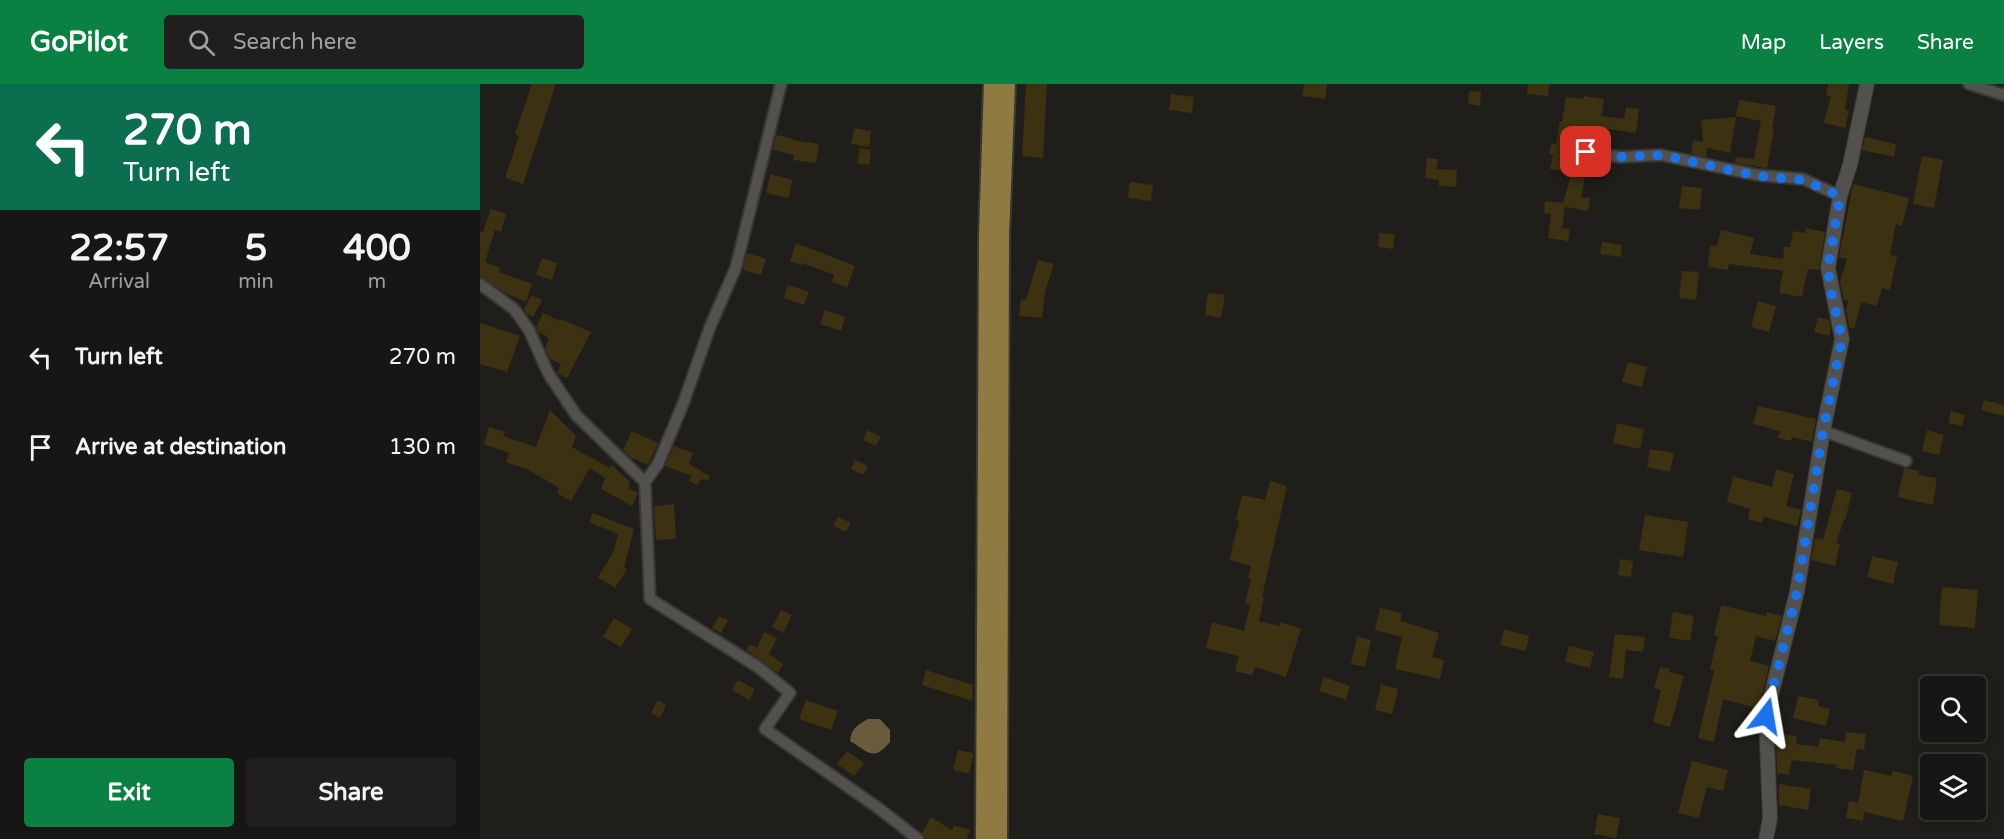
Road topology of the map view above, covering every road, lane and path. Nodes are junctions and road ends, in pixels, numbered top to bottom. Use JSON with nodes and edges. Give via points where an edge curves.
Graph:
{"nodes":[{"id":1,"x":781,"y":84,"type":"edge"},
{"id":2,"x":992,"y":84,"type":"edge"},
{"id":3,"x":1007,"y":84,"type":"edge"},
{"id":4,"x":1867,"y":84,"type":"edge"},
{"id":5,"x":1969,"y":84,"type":"edge"},
{"id":6,"x":2004,"y":95,"type":"edge"},
{"id":7,"x":1586,"y":152,"type":"dead end"},
{"id":8,"x":1840,"y":196,"type":"junction"},
{"id":9,"x":480,"y":284,"type":"edge"},
{"id":10,"x":1823,"y":431,"type":"junction"},
{"id":11,"x":1906,"y":461,"type":"dead end"},
{"id":12,"x":645,"y":482,"type":"junction"},
{"id":13,"x":918,"y":839,"type":"edge"},
{"id":14,"x":984,"y":839,"type":"edge"},
{"id":15,"x":999,"y":839,"type":"edge"},
{"id":16,"x":1767,"y":839,"type":"edge"}],
"edges":[{"from":1,"to":12,"type":"street","via":[[736,267],[658,464]]},
{"from":2,"to":14,"type":"main road","via":[[987,235]]},
{"from":3,"to":15,"type":"main road","via":[[1001,235]]},
{"from":4,"to":8,"type":"street"},
{"from":5,"to":6,"type":"street"},
{"from":7,"to":8,"type":"street","via":[[1620,157],[1661,155],[1757,176],[1803,180]]},
{"from":8,"to":10,"type":"street","via":[[1828,268],[1842,339]]},
{"from":9,"to":12,"type":"street","via":[[514,309],[576,415]]},
{"from":10,"to":11,"type":"street"},
{"from":10,"to":16,"type":"street","via":[[1797,592],[1766,716],[1770,818]]},
{"from":12,"to":13,"type":"street","via":[[650,599],[790,693],[765,729]]}]}
